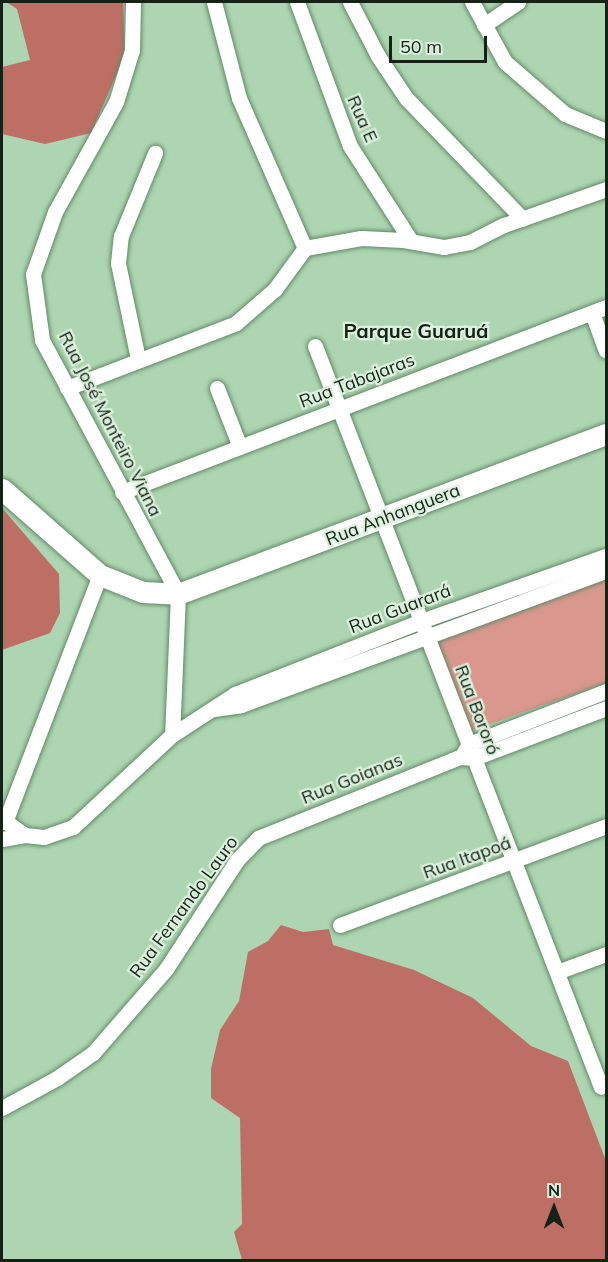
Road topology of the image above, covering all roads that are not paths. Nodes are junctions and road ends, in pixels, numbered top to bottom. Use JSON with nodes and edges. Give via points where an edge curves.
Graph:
{"nodes":[{"id":1,"x":133,"y":2,"type":"edge"},
{"id":2,"x":214,"y":2,"type":"edge"},
{"id":3,"x":297,"y":2,"type":"edge"},
{"id":4,"x":350,"y":2,"type":"edge"},
{"id":5,"x":472,"y":2,"type":"edge"},
{"id":6,"x":518,"y":2,"type":"edge"},
{"id":7,"x":483,"y":25,"type":"junction"},
{"id":8,"x":606,"y":131,"type":"edge"},
{"id":9,"x":155,"y":153,"type":"dead end"},
{"id":10,"x":606,"y":189,"type":"edge"},
{"id":11,"x":523,"y":219,"type":"junction"},
{"id":12,"x":411,"y":241,"type":"junction"},
{"id":13,"x":305,"y":248,"type":"junction"},
{"id":14,"x":606,"y":307,"type":"edge"},
{"id":15,"x":592,"y":313,"type":"junction"},
{"id":16,"x":315,"y":346,"type":"dead end"},
{"id":17,"x":606,"y":351,"type":"edge"},
{"id":18,"x":138,"y":359,"type":"junction"},
{"id":19,"x":67,"y":388,"type":"junction"},
{"id":20,"x":217,"y":388,"type":"dead end"},
{"id":21,"x":339,"y":409,"type":"junction"},
{"id":22,"x":606,"y":434,"type":"edge"},
{"id":23,"x":240,"y":447,"type":"junction"},
{"id":24,"x":2,"y":489,"type":"edge"},
{"id":25,"x":122,"y":492,"type":"junction"},
{"id":26,"x":382,"y":520,"type":"junction"},
{"id":27,"x":603,"y":565,"type":"edge"},
{"id":28,"x":100,"y":575,"type":"junction"},
{"id":29,"x":178,"y":594,"type":"junction"},
{"id":30,"x":424,"y":628,"type":"junction"},
{"id":31,"x":606,"y":691,"type":"edge"},
{"id":32,"x":606,"y":708,"type":"edge"},
{"id":33,"x":172,"y":735,"type":"junction"},
{"id":34,"x":468,"y":753,"type":"junction"},
{"id":35,"x":3,"y":820,"type":"edge"},
{"id":36,"x":606,"y":826,"type":"edge"},
{"id":37,"x":25,"y":834,"type":"junction"},
{"id":38,"x":258,"y":838,"type":"joint"},
{"id":39,"x":2,"y":839,"type":"edge"},
{"id":40,"x":514,"y":861,"type":"junction"},
{"id":41,"x":340,"y":925,"type":"dead end"},
{"id":42,"x":606,"y":954,"type":"edge"},
{"id":43,"x":557,"y":972,"type":"junction"},
{"id":44,"x":602,"y":1081,"type":"edge"},
{"id":45,"x":2,"y":1108,"type":"edge"}],
"edges":[{"from":1,"to":19,"type":"street","name":"Rua José Monteiro Viana","via":[[132,50],[116,102],[55,212],[33,274],[42,340]]},
{"from":2,"to":13,"type":"street","via":[[239,98]]},
{"from":3,"to":12,"type":"street","name":"Rua E","via":[[350,146]]},
{"from":4,"to":11,"type":"street","via":[[378,56],[406,98]]},
{"from":5,"to":7,"type":"street"},
{"from":6,"to":7,"type":"street"},
{"from":7,"to":8,"type":"street","via":[[505,62],[531,86],[565,114]]},
{"from":9,"to":18,"type":"street","via":[[121,236],[118,263]]},
{"from":10,"to":11,"type":"street"},
{"from":11,"to":12,"type":"street","via":[[470,242],[444,247]]},
{"from":12,"to":13,"type":"street","via":[[361,238]]},
{"from":13,"to":18,"type":"street","via":[[252,312],[219,331]]},
{"from":14,"to":15,"type":"street","name":"Rua Tabajaras"},
{"from":15,"to":17,"type":"street"},
{"from":15,"to":21,"type":"street","name":"Rua Tabajaras"},
{"from":16,"to":21,"type":"street","name":"Rua Bororó"},
{"from":18,"to":19,"type":"street"},
{"from":19,"to":25,"type":"street","name":"Rua José Monteiro Viana"},
{"from":20,"to":23,"type":"street"},
{"from":21,"to":23,"type":"street","name":"Rua Tabajaras"},
{"from":21,"to":26,"type":"street","name":"Rua Bororó"},
{"from":22,"to":26,"type":"street","name":"Rua Anhanguera"},
{"from":23,"to":25,"type":"street","name":"Rua Tabajaras"},
{"from":24,"to":28,"type":"street"},
{"from":25,"to":29,"type":"street","name":"Rua José Monteiro Viana"},
{"from":26,"to":29,"type":"street","name":"Rua Anhanguera"},
{"from":26,"to":30,"type":"street","name":"Rua Bororó"},
{"from":27,"to":30,"type":"street","name":"Rua Guarará"},
{"from":28,"to":29,"type":"street","via":[[143,592]]},
{"from":28,"to":35,"type":"street"},
{"from":29,"to":33,"type":"street"},
{"from":30,"to":33,"type":"street","name":"Rua Guarará","via":[[292,679],[241,705],[211,710]]},
{"from":30,"to":34,"type":"street","name":"Rua Bororó"},
{"from":31,"to":34,"type":"street","name":"Rua Goianas"},
{"from":32,"to":34,"type":"street","name":"Rua Goianas"},
{"from":33,"to":37,"type":"street","name":"Rua Guarará","via":[[73,827],[44,837]]},
{"from":34,"to":38,"type":"street","name":"Rua Goianas"},
{"from":34,"to":40,"type":"street","name":"Rua Bororó"},
{"from":35,"to":37,"type":"street"},
{"from":36,"to":40,"type":"street","name":"Rua Itapoá"},
{"from":37,"to":39,"type":"street","name":"Rua Guarará"},
{"from":38,"to":45,"type":"street","name":"Rua Fernando Lauro","via":[[237,860],[166,969],[93,1053]]},
{"from":40,"to":41,"type":"street","name":"Rua Itapoá"},
{"from":40,"to":43,"type":"street","name":"Rua Bororó"},
{"from":42,"to":43,"type":"street"},
{"from":43,"to":44,"type":"street","name":"Rua Bororó"}]}
